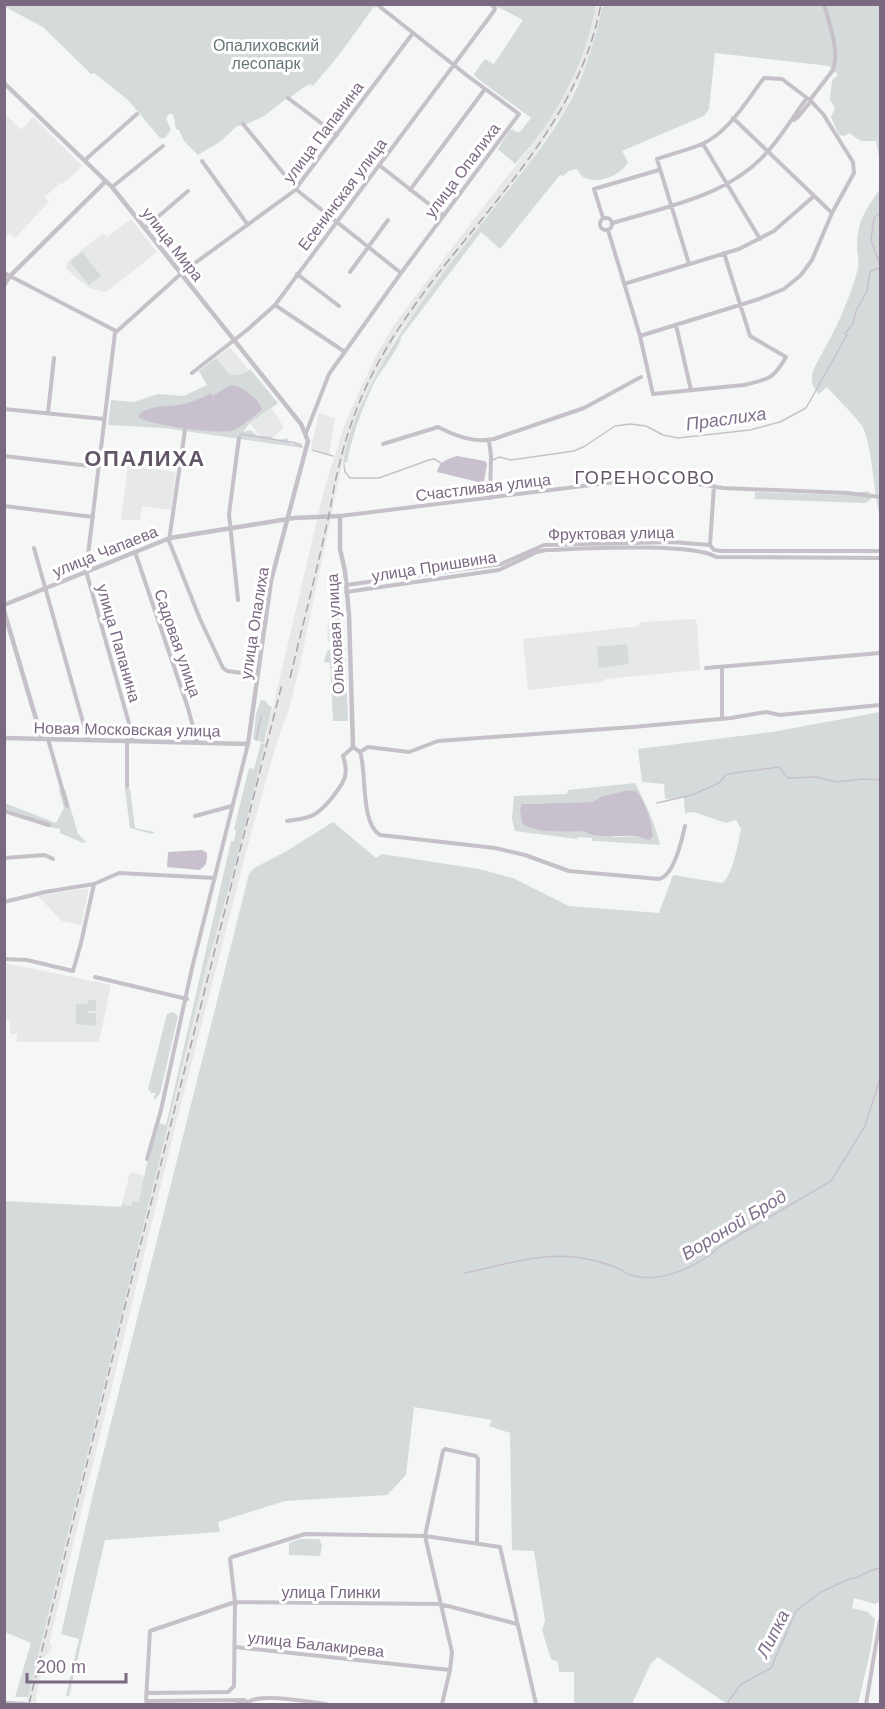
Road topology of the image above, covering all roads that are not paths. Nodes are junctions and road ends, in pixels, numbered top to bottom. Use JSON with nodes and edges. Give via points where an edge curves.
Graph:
{"nodes":[{"id":1,"x":490,"y":4,"type":"edge"},
{"id":2,"x":824,"y":4,"type":"edge"},
{"id":3,"x":379,"y":6,"type":"edge"},
{"id":4,"x":412,"y":33,"type":"junction"},
{"id":5,"x":453,"y":64,"type":"junction"},
{"id":6,"x":4,"y":83,"type":"edge"},
{"id":7,"x":485,"y":89,"type":"junction"},
{"id":8,"x":288,"y":98,"type":"dead end"},
{"id":9,"x":809,"y":100,"type":"junction"},
{"id":10,"x":137,"y":114,"type":"dead end"},
{"id":11,"x":734,"y":118,"type":"junction"},
{"id":12,"x":243,"y":124,"type":"dead end"},
{"id":13,"x":337,"y":135,"type":"junction"},
{"id":14,"x":703,"y":144,"type":"junction"},
{"id":15,"x":163,"y":147,"type":"dead end"},
{"id":16,"x":768,"y":151,"type":"junction"},
{"id":17,"x":86,"y":160,"type":"junction"},
{"id":18,"x":202,"y":161,"type":"dead end"},
{"id":19,"x":379,"y":165,"type":"junction"},
{"id":20,"x":659,"y":170,"type":"junction"},
{"id":21,"x":106,"y":182,"type":"junction"},
{"id":22,"x":727,"y":185,"type":"junction"},
{"id":23,"x":112,"y":187,"type":"junction"},
{"id":24,"x":297,"y":189,"type":"junction"},
{"id":25,"x":410,"y":190,"type":"junction"},
{"id":26,"x":188,"y":191,"type":"dead end"},
{"id":27,"x":814,"y":196,"type":"junction"},
{"id":28,"x":670,"y":205,"type":"junction"},
{"id":29,"x":832,"y":213,"type":"junction"},
{"id":30,"x":443,"y":215,"type":"junction"},
{"id":31,"x":603,"y":218,"type":"junction"},
{"id":32,"x":388,"y":220,"type":"dead end"},
{"id":33,"x":337,"y":221,"type":"junction"},
{"id":34,"x":613,"y":223,"type":"junction"},
{"id":35,"x":248,"y":225,"type":"junction"},
{"id":36,"x":145,"y":228,"type":"junction"},
{"id":37,"x":608,"y":230,"type":"junction"},
{"id":38,"x":760,"y":239,"type":"junction"},
{"id":39,"x":368,"y":246,"type":"junction"},
{"id":40,"x":724,"y":253,"type":"junction"},
{"id":41,"x":689,"y":264,"type":"junction"},
{"id":42,"x":350,"y":272,"type":"dead end"},
{"id":43,"x":4,"y":273,"type":"edge"},
{"id":44,"x":181,"y":273,"type":"junction"},
{"id":45,"x":401,"y":273,"type":"junction"},
{"id":46,"x":297,"y":274,"type":"junction"},
{"id":47,"x":10,"y":276,"type":"junction"},
{"id":48,"x":624,"y":284,"type":"junction"},
{"id":49,"x":4,"y":285,"type":"edge"},
{"id":50,"x":275,"y":305,"type":"junction"},
{"id":51,"x":740,"y":305,"type":"junction"},
{"id":52,"x":339,"y":306,"type":"dead end"},
{"id":53,"x":676,"y":325,"type":"junction"},
{"id":54,"x":116,"y":331,"type":"junction"},
{"id":55,"x":640,"y":336,"type":"junction"},
{"id":56,"x":234,"y":339,"type":"junction"},
{"id":57,"x":345,"y":352,"type":"junction"},
{"id":58,"x":54,"y":358,"type":"dead end"},
{"id":59,"x":192,"y":373,"type":"dead end"},
{"id":60,"x":641,"y":377,"type":"dead end"},
{"id":61,"x":691,"y":390,"type":"junction"},
{"id":62,"x":4,"y":409,"type":"edge"},
{"id":63,"x":48,"y":413,"type":"junction"},
{"id":64,"x":104,"y":419,"type":"junction"},
{"id":65,"x":185,"y":430,"type":"dead end"},
{"id":66,"x":306,"y":434,"type":"junction"},
{"id":67,"x":239,"y":438,"type":"dead end"},
{"id":68,"x":489,"y":440,"type":"junction"},
{"id":69,"x":383,"y":444,"type":"dead end"},
{"id":70,"x":4,"y":456,"type":"edge"},
{"id":71,"x":98,"y":467,"type":"junction"},
{"id":72,"x":714,"y":486,"type":"junction"},
{"id":73,"x":880,"y":497,"type":"edge"},
{"id":74,"x":490,"y":498,"type":"junction"},
{"id":75,"x":4,"y":506,"type":"edge"},
{"id":76,"x":340,"y":516,"type":"junction"},
{"id":77,"x":93,"y":517,"type":"junction"},
{"id":78,"x":289,"y":519,"type":"junction"},
{"id":79,"x":230,"y":530,"type":"junction"},
{"id":80,"x":170,"y":538,"type":"junction"},
{"id":81,"x":710,"y":545,"type":"junction"},
{"id":82,"x":34,"y":548,"type":"dead end"},
{"id":83,"x":135,"y":551,"type":"junction"},
{"id":84,"x":880,"y":551,"type":"edge"},
{"id":85,"x":880,"y":558,"type":"edge"},
{"id":86,"x":86,"y":571,"type":"junction"},
{"id":87,"x":346,"y":585,"type":"junction"},
{"id":88,"x":45,"y":588,"type":"junction"},
{"id":89,"x":346,"y":592,"type":"junction"},
{"id":90,"x":238,"y":600,"type":"dead end"},
{"id":91,"x":4,"y":605,"type":"edge"},
{"id":92,"x":4,"y":611,"type":"edge"},
{"id":93,"x":880,"y":653,"type":"edge"},
{"id":94,"x":722,"y":667,"type":"junction"},
{"id":95,"x":706,"y":668,"type":"dead end"},
{"id":96,"x":257,"y":675,"type":"junction"},
{"id":97,"x":880,"y":705,"type":"edge"},
{"id":98,"x":722,"y":719,"type":"junction"},
{"id":99,"x":4,"y":738,"type":"edge"},
{"id":100,"x":45,"y":739,"type":"junction"},
{"id":101,"x":88,"y":740,"type":"junction"},
{"id":102,"x":129,"y":741,"type":"junction"},
{"id":103,"x":197,"y":742,"type":"junction"},
{"id":104,"x":248,"y":744,"type":"junction"},
{"id":105,"x":356,"y":750,"type":"junction"},
{"id":106,"x":128,"y":787,"type":"dead end"},
{"id":107,"x":232,"y":805,"type":"junction"},
{"id":108,"x":67,"y":806,"type":"dead end"},
{"id":109,"x":4,"y":811,"type":"edge"},
{"id":110,"x":195,"y":816,"type":"dead end"},
{"id":111,"x":287,"y":821,"type":"dead end"},
{"id":112,"x":49,"y":825,"type":"dead end"},
{"id":113,"x":686,"y":826,"type":"dead end"},
{"id":114,"x":4,"y":858,"type":"edge"},
{"id":115,"x":53,"y":859,"type":"dead end"},
{"id":116,"x":215,"y":879,"type":"junction"},
{"id":117,"x":93,"y":884,"type":"junction"},
{"id":118,"x":4,"y":902,"type":"edge"},
{"id":119,"x":4,"y":959,"type":"edge"},
{"id":120,"x":95,"y":976,"type":"dead end"},
{"id":121,"x":187,"y":999,"type":"junction"},
{"id":122,"x":147,"y":1159,"type":"dead end"},
{"id":123,"x":425,"y":1536,"type":"junction"},
{"id":124,"x":477,"y":1543,"type":"junction"},
{"id":125,"x":235,"y":1602,"type":"junction"},
{"id":126,"x":440,"y":1604,"type":"junction"},
{"id":127,"x":880,"y":1620,"type":"edge"},
{"id":128,"x":517,"y":1624,"type":"junction"},
{"id":129,"x":880,"y":1627,"type":"edge"},
{"id":130,"x":235,"y":1647,"type":"junction"},
{"id":131,"x":450,"y":1670,"type":"junction"},
{"id":132,"x":147,"y":1693,"type":"junction"},
{"id":133,"x":4,"y":1703,"type":"edge"},
{"id":134,"x":25,"y":1704,"type":"edge"},
{"id":135,"x":247,"y":1704,"type":"edge"},
{"id":136,"x":326,"y":1704,"type":"edge"},
{"id":137,"x":442,"y":1704,"type":"edge"},
{"id":138,"x":536,"y":1704,"type":"edge"},
{"id":139,"x":866,"y":1704,"type":"edge"}],
"edges":[{"from":1,"to":5,"type":"street","name":"Есенинская улица","via":[[494,11]]},
{"from":2,"to":9,"type":"street","via":[[835,64]]},
{"from":3,"to":4,"type":"street"},
{"from":4,"to":5,"type":"street"},
{"from":4,"to":13,"type":"street","name":"улица Папанина"},
{"from":5,"to":7,"type":"street"},
{"from":5,"to":19,"type":"street","name":"Есенинская улица"},
{"from":6,"to":17,"type":"street","name":"улица Мира"},
{"from":7,"to":25,"type":"street"},
{"from":7,"to":30,"type":"street","name":"улица Опалиха","via":[[519,114]]},
{"from":8,"to":13,"type":"street"},
{"from":9,"to":11,"type":"street","via":[[782,79],[764,78]]},
{"from":9,"to":16,"type":"street"},
{"from":9,"to":29,"type":"street","via":[[823,114],[854,162],[854,173]]},
{"from":10,"to":17,"type":"street"},
{"from":11,"to":14,"type":"street"},
{"from":11,"to":16,"type":"street"},
{"from":12,"to":24,"type":"street"},
{"from":13,"to":24,"type":"street","name":"улица Папанина"},
{"from":14,"to":20,"type":"street","via":[[657,159]]},
{"from":14,"to":22,"type":"street"},
{"from":15,"to":23,"type":"street"},
{"from":16,"to":22,"type":"street"},
{"from":16,"to":27,"type":"street"},
{"from":17,"to":21,"type":"street","name":"улица Мира"},
{"from":18,"to":35,"type":"street"},
{"from":19,"to":25,"type":"street"},
{"from":19,"to":33,"type":"street","name":"Есенинская улица"},
{"from":20,"to":28,"type":"street"},
{"from":20,"to":31,"type":"street","via":[[594,189]]},
{"from":21,"to":23,"type":"street","name":"улица Мира"},
{"from":21,"to":47,"type":"street"},
{"from":22,"to":28,"type":"street"},
{"from":22,"to":38,"type":"street"},
{"from":23,"to":36,"type":"street","name":"улица Мира"},
{"from":24,"to":33,"type":"street"},
{"from":24,"to":35,"type":"street","name":"улица Папанина"},
{"from":25,"to":30,"type":"street"},
{"from":26,"to":36,"type":"street"},
{"from":27,"to":29,"type":"street"},
{"from":27,"to":38,"type":"street"},
{"from":28,"to":34,"type":"street"},
{"from":28,"to":41,"type":"street"},
{"from":29,"to":51,"type":"street","via":[[812,260],[801,275],[784,289]]},
{"from":30,"to":45,"type":"street","name":"улица Опалиха"},
{"from":31,"to":34,"type":"street"},
{"from":31,"to":37,"type":"street","via":[[600,226]]},
{"from":32,"to":39,"type":"street"},
{"from":33,"to":39,"type":"street"},
{"from":33,"to":46,"type":"street","name":"Есенинская улица"},
{"from":34,"to":37,"type":"street"},
{"from":35,"to":44,"type":"street","name":"улица Папанина"},
{"from":36,"to":44,"type":"street","name":"улица Мира"},
{"from":37,"to":48,"type":"street"},
{"from":38,"to":40,"type":"street"},
{"from":39,"to":42,"type":"street"},
{"from":39,"to":45,"type":"street"},
{"from":40,"to":41,"type":"street"},
{"from":40,"to":51,"type":"street"},
{"from":41,"to":48,"type":"street"},
{"from":43,"to":47,"type":"street"},
{"from":44,"to":54,"type":"street","name":"улица Папанина"},
{"from":44,"to":56,"type":"street","name":"улица Мира"},
{"from":45,"to":57,"type":"street","name":"улица Опалиха"},
{"from":46,"to":50,"type":"street","name":"Есенинская улица"},
{"from":46,"to":52,"type":"street"},
{"from":47,"to":49,"type":"street"},
{"from":47,"to":54,"type":"street"},
{"from":48,"to":55,"type":"street"},
{"from":50,"to":56,"type":"street","name":"Есенинская улица"},
{"from":50,"to":57,"type":"street"},
{"from":51,"to":53,"type":"street"},
{"from":51,"to":61,"type":"street","via":[[750,336],[786,357],[783,363],[773,376],[758,381]]},
{"from":53,"to":55,"type":"street"},
{"from":53,"to":61,"type":"street"},
{"from":54,"to":64,"type":"street","name":"улица Папанина"},
{"from":55,"to":61,"type":"street","via":[[653,394]]},
{"from":56,"to":59,"type":"street","name":"Есенинская улица"},
{"from":56,"to":66,"type":"street","name":"улица Мира"},
{"from":57,"to":66,"type":"street","name":"улица Опалиха","via":[[329,374]]},
{"from":58,"to":63,"type":"street"},
{"from":60,"to":68,"type":"street","via":[[584,408]]},
{"from":62,"to":63,"type":"street"},
{"from":63,"to":64,"type":"street"},
{"from":64,"to":71,"type":"street","name":"улица Папанина"},
{"from":65,"to":80,"type":"street"},
{"from":66,"to":78,"type":"street","name":"улица Опалиха","via":[[308,445]]},
{"from":67,"to":79,"type":"street"},
{"from":68,"to":69,"type":"street","via":[[453,436],[438,427]]},
{"from":68,"to":74,"type":"street"},
{"from":70,"to":71,"type":"street"},
{"from":71,"to":77,"type":"street","name":"улица Папанина"},
{"from":72,"to":73,"type":"street","name":"Счастливая улица"},
{"from":72,"to":74,"type":"street","name":"Счастливая улица","via":[[640,479]]},
{"from":72,"to":81,"type":"street"},
{"from":74,"to":76,"type":"street","name":"Счастливая улица"},
{"from":75,"to":77,"type":"street"},
{"from":76,"to":78,"type":"street","name":"улица Чапаева"},
{"from":76,"to":87,"type":"street","name":"Ольховая улица"},
{"from":77,"to":86,"type":"street","name":"улица Папанина"},
{"from":78,"to":79,"type":"street","name":"улица Чапаева"},
{"from":78,"to":96,"type":"street","name":"улица Опалиха","via":[[271,581]]},
{"from":79,"to":80,"type":"street","name":"улица Чапаева"},
{"from":79,"to":90,"type":"street"},
{"from":80,"to":83,"type":"street","name":"улица Чапаева"},
{"from":80,"to":96,"type":"street","via":[[223,668]]},
{"from":81,"to":84,"type":"street","name":"Фруктовая улица","via":[[721,551]]},
{"from":81,"to":87,"type":"street","name":"Фруктовая улица","via":[[544,545],[501,564]]},
{"from":82,"to":88,"type":"street"},
{"from":83,"to":86,"type":"street","name":"улица Чапаева"},
{"from":83,"to":103,"type":"street","name":"Садовая улица"},
{"from":85,"to":89,"type":"street","name":"улица Пришвина","via":[[716,557],[648,548],[546,550],[499,570]]},
{"from":86,"to":88,"type":"street","name":"улица Чапаева"},
{"from":86,"to":102,"type":"street","name":"улица Папанина","via":[[132,734]]},
{"from":87,"to":89,"type":"street","name":"Ольховая улица"},
{"from":88,"to":91,"type":"street","name":"улица Чапаева"},
{"from":88,"to":101,"type":"street"},
{"from":89,"to":105,"type":"street","name":"Ольховая улица"},
{"from":92,"to":100,"type":"street"},
{"from":93,"to":94,"type":"street"},
{"from":94,"to":95,"type":"street"},
{"from":94,"to":98,"type":"street"},
{"from":96,"to":104,"type":"street","name":"улица Опалиха"},
{"from":97,"to":98,"type":"street","via":[[780,715],[766,712]]},
{"from":98,"to":105,"type":"street","via":[[438,741],[409,752],[368,747]]},
{"from":99,"to":100,"type":"street","name":"Новая Московская улица"},
{"from":100,"to":101,"type":"street","name":"Новая Московская улица"},
{"from":100,"to":108,"type":"street"},
{"from":101,"to":102,"type":"street","name":"Новая Московская улица"},
{"from":102,"to":103,"type":"street","name":"Новая Московская улица"},
{"from":102,"to":106,"type":"street","name":"улица Папанина"},
{"from":103,"to":104,"type":"street","name":"Новая Московская улица"},
{"from":104,"to":107,"type":"street","name":"улица Опалиха"},
{"from":105,"to":111,"type":"street","via":[[343,756],[345,781],[325,808],[304,819]]},
{"from":105,"to":113,"type":"street","via":[[364,796],[375,831],[380,835],[495,848],[569,871],[659,879],[666,876],[676,858]]},
{"from":107,"to":110,"type":"street"},
{"from":107,"to":116,"type":"street","name":"улица Опалиха"},
{"from":109,"to":112,"type":"street"},
{"from":114,"to":115,"type":"street","via":[[45,855]]},
{"from":116,"to":117,"type":"street","via":[[118,873]]},
{"from":116,"to":121,"type":"street","name":"улица Опалиха"},
{"from":117,"to":118,"type":"street"},
{"from":117,"to":119,"type":"street","via":[[73,971]]},
{"from":120,"to":121,"type":"street"},
{"from":121,"to":122,"type":"street","name":"улица Опалиха"},
{"from":123,"to":124,"type":"street"},
{"from":123,"to":124,"type":"street","via":[[446,1449],[478,1459]]},
{"from":123,"to":125,"type":"street","via":[[305,1534],[232,1557]]},
{"from":123,"to":126,"type":"street"},
{"from":124,"to":128,"type":"street","via":[[500,1547]]},
{"from":125,"to":126,"type":"street","name":"улица Глинки"},
{"from":125,"to":130,"type":"street"},
{"from":125,"to":132,"type":"street","name":"улица Глинки","via":[[149,1633]]},
{"from":126,"to":128,"type":"street","name":"улица Глинки"},
{"from":126,"to":131,"type":"street","via":[[452,1652]]},
{"from":127,"to":129,"type":"street"},
{"from":128,"to":138,"type":"street"},
{"from":129,"to":139,"type":"street"},
{"from":130,"to":131,"type":"street","name":"улица Балакирева"},
{"from":130,"to":132,"type":"street","name":"улица Балакирева","via":[[234,1686],[228,1692]]},
{"from":131,"to":137,"type":"street"},
{"from":132,"to":135,"type":"street","via":[[146,1701],[244,1700]]},
{"from":133,"to":134,"type":"street"},
{"from":135,"to":136,"type":"street","via":[[257,1699]]}]}
